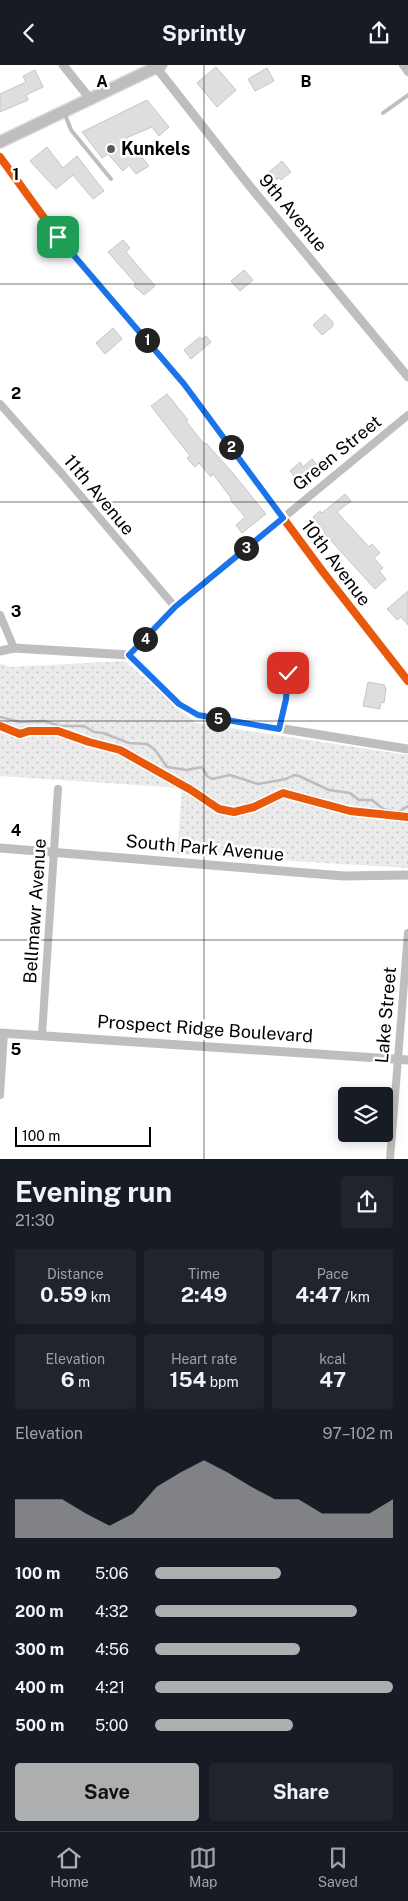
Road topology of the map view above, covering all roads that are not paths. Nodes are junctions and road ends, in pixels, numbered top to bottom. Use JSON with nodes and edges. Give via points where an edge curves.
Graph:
{"nodes":[{"id":1,"x":63,"y":65,"type":"edge"},
{"id":2,"x":402,"y":65,"type":"edge"},
{"id":3,"x":158,"y":66,"type":"edge"},
{"id":4,"x":408,"y":71,"type":"edge"},
{"id":5,"x":408,"y":95,"type":"edge"},
{"id":6,"x":90,"y":100,"type":"junction"},
{"id":7,"x":64,"y":112,"type":"junction"},
{"id":8,"x":383,"y":113,"type":"dead end"},
{"id":9,"x":0,"y":142,"type":"edge"},
{"id":10,"x":0,"y":157,"type":"edge"},
{"id":11,"x":111,"y":179,"type":"dead end"},
{"id":12,"x":408,"y":377,"type":"edge"},
{"id":13,"x":0,"y":404,"type":"edge"},
{"id":14,"x":408,"y":415,"type":"edge"},
{"id":15,"x":283,"y":518,"type":"junction"},
{"id":16,"x":175,"y":607,"type":"junction"},
{"id":17,"x":0,"y":615,"type":"edge"},
{"id":18,"x":14,"y":647,"type":"junction"},
{"id":19,"x":0,"y":651,"type":"edge"},
{"id":20,"x":129,"y":655,"type":"junction"},
{"id":21,"x":288,"y":673,"type":"dead end"},
{"id":22,"x":408,"y":681,"type":"edge"},
{"id":23,"x":279,"y":729,"type":"junction"},
{"id":24,"x":408,"y":749,"type":"edge"},
{"id":25,"x":58,"y":789,"type":"dead end"},
{"id":26,"x":0,"y":848,"type":"edge"},
{"id":27,"x":54,"y":853,"type":"junction"},
{"id":28,"x":408,"y":875,"type":"edge"},
{"id":29,"x":408,"y":933,"type":"edge"},
{"id":30,"x":2,"y":1033,"type":"edge"},
{"id":31,"x":42,"y":1035,"type":"junction"},
{"id":32,"x":397,"y":1059,"type":"junction"},
{"id":33,"x":408,"y":1060,"type":"edge"},
{"id":34,"x":0,"y":1095,"type":"edge"},
{"id":35,"x":390,"y":1159,"type":"edge"}],
"edges":[{"from":1,"to":6,"type":"street"},
{"from":2,"to":4,"type":"street"},
{"from":3,"to":6,"type":"main road"},
{"from":3,"to":12,"type":"street","name":"9th Avenue","via":[[248,184]]},
{"from":5,"to":8,"type":"lane"},
{"from":6,"to":7,"type":"main road"},
{"from":7,"to":9,"type":"main road"},
{"from":7,"to":11,"type":"lane","via":[[71,130]]},
{"from":10,"to":15,"type":"street","name":"10th Avenue","via":[[58,237],[184,384]]},
{"from":13,"to":16,"type":"street","name":"11th Avenue"},
{"from":14,"to":15,"type":"street","name":"Green Street"},
{"from":15,"to":16,"type":"street","name":"Green Street"},
{"from":15,"to":22,"type":"street","name":"10th Avenue"},
{"from":16,"to":20,"type":"street","name":"Green Street"},
{"from":17,"to":18,"type":"street"},
{"from":18,"to":19,"type":"street"},
{"from":18,"to":20,"type":"street"},
{"from":20,"to":23,"type":"street","via":[[179,704],[198,715]]},
{"from":21,"to":23,"type":"lane"},
{"from":23,"to":24,"type":"street"},
{"from":25,"to":27,"type":"street","name":"Bellmawr Avenue"},
{"from":26,"to":27,"type":"street","name":"South Park Avenue"},
{"from":27,"to":28,"type":"street","name":"South Park Avenue","via":[[344,876]]},
{"from":27,"to":31,"type":"street","name":"Bellmawr Avenue"},
{"from":29,"to":32,"type":"street","name":"Lake Street"},
{"from":30,"to":31,"type":"street","name":"Prospect Ridge Boulevard"},
{"from":30,"to":34,"type":"street"},
{"from":31,"to":32,"type":"street","name":"Prospect Ridge Boulevard"},
{"from":32,"to":33,"type":"street","name":"Prospect Ridge Boulevard"},
{"from":32,"to":35,"type":"street","name":"Lake Street"}]}
